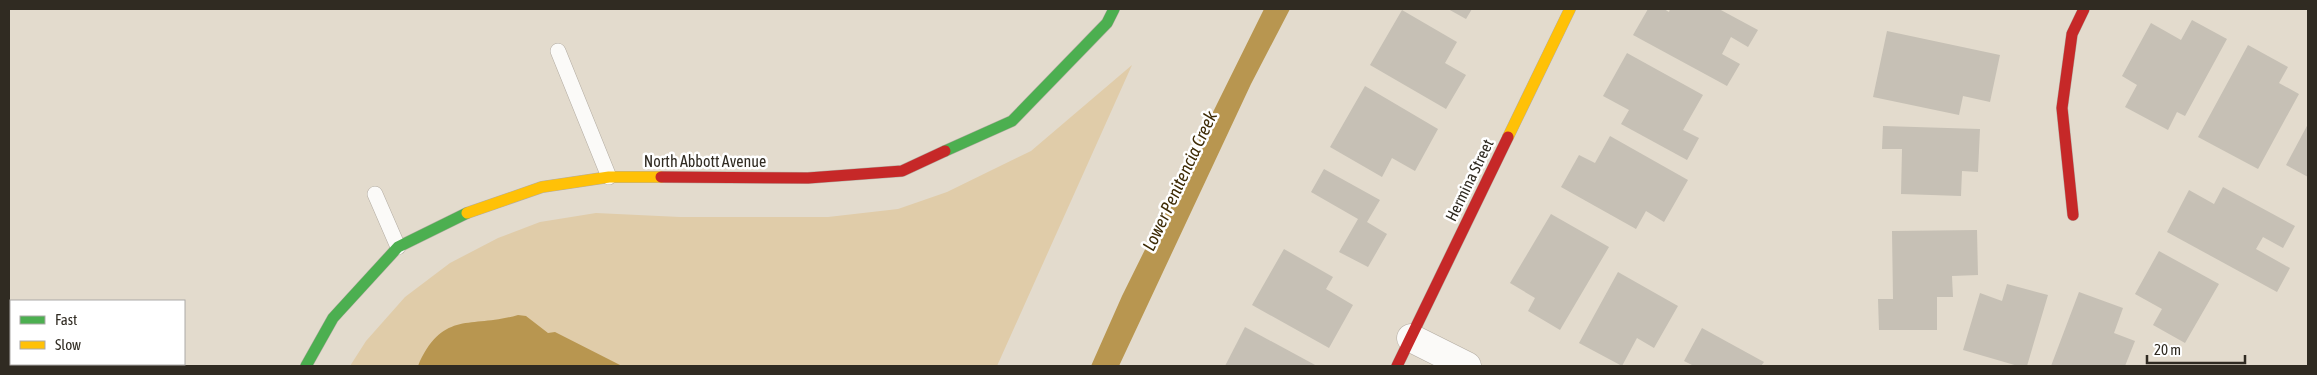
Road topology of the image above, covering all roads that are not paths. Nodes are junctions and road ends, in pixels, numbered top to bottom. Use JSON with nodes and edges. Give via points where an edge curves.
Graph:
{"nodes":[{"id":1,"x":1114,"y":9,"type":"edge"},
{"id":2,"x":1570,"y":9,"type":"edge"},
{"id":3,"x":2084,"y":9,"type":"edge"},
{"id":4,"x":558,"y":51,"type":"dead end"},
{"id":5,"x":609,"y":177,"type":"junction"},
{"id":6,"x":375,"y":194,"type":"dead end"},
{"id":7,"x":2073,"y":215,"type":"dead end"},
{"id":8,"x":398,"y":247,"type":"junction"},
{"id":9,"x":1410,"y":338,"type":"junction"},
{"id":10,"x":306,"y":366,"type":"edge"},
{"id":11,"x":1397,"y":366,"type":"edge"},
{"id":12,"x":1467,"y":366,"type":"edge"}],
"edges":[{"from":1,"to":5,"type":"street","name":"North Abbott Avenue","via":[[1107,23],[1012,121],[902,171],[808,178]]},
{"from":2,"to":9,"type":"street","name":"Hermina Street"},
{"from":3,"to":7,"type":"street","via":[[2072,34],[2062,108]]},
{"from":4,"to":5,"type":"lane"},
{"from":5,"to":8,"type":"street","name":"North Abbott Avenue","via":[[542,187],[465,214]]},
{"from":6,"to":8,"type":"lane"},
{"from":8,"to":10,"type":"street","name":"North Abbott Avenue","via":[[333,318]]},
{"from":9,"to":11,"type":"street","name":"Hermina Street"},
{"from":9,"to":12,"type":"street"}]}
